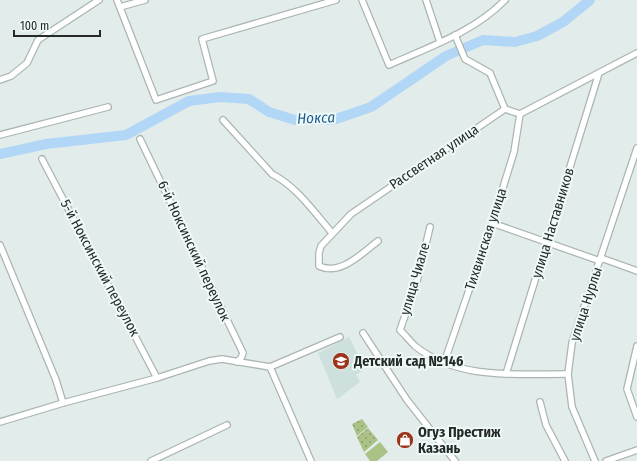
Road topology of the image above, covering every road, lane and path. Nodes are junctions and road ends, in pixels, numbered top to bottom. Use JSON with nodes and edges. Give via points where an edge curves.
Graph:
{"nodes":[{"id":1,"x":99,"y":0,"type":"edge"},
{"id":2,"x":117,"y":0,"type":"edge"},
{"id":3,"x":145,"y":0,"type":"edge"},
{"id":4,"x":336,"y":0,"type":"edge"},
{"id":5,"x":362,"y":0,"type":"edge"},
{"id":6,"x":426,"y":0,"type":"edge"},
{"id":7,"x":505,"y":0,"type":"edge"},
{"id":8,"x":120,"y":7,"type":"junction"},
{"id":9,"x":455,"y":35,"type":"junction"},
{"id":10,"x":440,"y":42,"type":"junction"},
{"id":11,"x":637,"y":53,"type":"edge"},
{"id":12,"x":599,"y":73,"type":"junction"},
{"id":13,"x":0,"y":80,"type":"edge"},
{"id":14,"x":108,"y":107,"type":"dead end"},
{"id":15,"x":505,"y":109,"type":"junction"},
{"id":16,"x":520,"y":114,"type":"junction"},
{"id":17,"x":223,"y":120,"type":"dead end"},
{"id":18,"x":0,"y":135,"type":"edge"},
{"id":19,"x":140,"y":139,"type":"dead end"},
{"id":20,"x":637,"y":148,"type":"edge"},
{"id":21,"x":42,"y":159,"type":"dead end"},
{"id":22,"x":492,"y":223,"type":"junction"},
{"id":23,"x":430,"y":227,"type":"dead end"},
{"id":24,"x":332,"y":233,"type":"junction"},
{"id":25,"x":378,"y":241,"type":"dead end"},
{"id":26,"x":546,"y":243,"type":"junction"},
{"id":27,"x":0,"y":245,"type":"edge"},
{"id":28,"x":600,"y":260,"type":"junction"},
{"id":29,"x":637,"y":271,"type":"edge"},
{"id":30,"x":363,"y":333,"type":"dead end"},
{"id":31,"x":340,"y":337,"type":"dead end"},
{"id":32,"x":637,"y":346,"type":"edge"},
{"id":33,"x":237,"y":362,"type":"junction"},
{"id":34,"x":444,"y":363,"type":"junction"},
{"id":35,"x":270,"y":367,"type":"junction"},
{"id":36,"x":506,"y":374,"type":"junction"},
{"id":37,"x":568,"y":374,"type":"junction"},
{"id":38,"x":158,"y":378,"type":"junction"},
{"id":39,"x":540,"y":402,"type":"dead end"},
{"id":40,"x":63,"y":403,"type":"junction"},
{"id":41,"x":637,"y":417,"type":"edge"},
{"id":42,"x":0,"y":422,"type":"edge"},
{"id":43,"x":227,"y":426,"type":"dead end"},
{"id":44,"x":637,"y":450,"type":"edge"},
{"id":45,"x":151,"y":461,"type":"edge"},
{"id":46,"x":311,"y":461,"type":"edge"},
{"id":47,"x":455,"y":461,"type":"edge"},
{"id":48,"x":566,"y":461,"type":"edge"},
{"id":49,"x":594,"y":461,"type":"edge"},
{"id":50,"x":606,"y":461,"type":"edge"}],
"edges":[{"from":1,"to":13,"type":"street","via":[[38,40],[27,63],[11,76]]},
{"from":2,"to":8,"type":"street"},
{"from":3,"to":8,"type":"street"},
{"from":4,"to":8,"type":"street","via":[[202,38],[213,82],[156,100]]},
{"from":5,"to":10,"type":"street","via":[[389,65]]},
{"from":6,"to":10,"type":"street"},
{"from":7,"to":9,"type":"street","via":[[492,14]]},
{"from":9,"to":10,"type":"street"},
{"from":9,"to":15,"type":"street","via":[[465,59],[490,73]]},
{"from":11,"to":12,"type":"street"},
{"from":12,"to":16,"type":"street"},
{"from":12,"to":26,"type":"street","name":"улица Наставников"},
{"from":14,"to":18,"type":"street"},
{"from":15,"to":16,"type":"street"},
{"from":15,"to":24,"type":"street","name":"Рассветная улица","via":[[351,214]]},
{"from":16,"to":22,"type":"street","name":"Тихвинская улица","via":[[514,152]]},
{"from":17,"to":24,"type":"street","via":[[272,174],[286,184]]},
{"from":19,"to":33,"type":"street","name":"6-й Ноксинский переулок","via":[[243,353]]},
{"from":20,"to":28,"type":"street","name":"улица Нурлы"},
{"from":21,"to":38,"type":"street","name":"5-й Ноксинский переулок"},
{"from":22,"to":26,"type":"street"},
{"from":22,"to":34,"type":"street","name":"Тихвинская улица"},
{"from":23,"to":34,"type":"street","name":"улица Чиале","via":[[417,281],[400,330],[416,346]]},
{"from":24,"to":25,"type":"street","name":"Рассветная улица","via":[[321,246],[319,253],[318,263],[324,268],[345,266]]},
{"from":26,"to":28,"type":"street"},
{"from":26,"to":36,"type":"street","name":"улица Наставников"},
{"from":27,"to":40,"type":"street","via":[[56,380]]},
{"from":28,"to":29,"type":"street"},
{"from":28,"to":37,"type":"street","name":"улица Нурлы","via":[[572,343]]},
{"from":30,"to":47,"type":"street","via":[[406,398]]},
{"from":31,"to":35,"type":"street"},
{"from":32,"to":41,"type":"street","via":[[627,389]]},
{"from":33,"to":35,"type":"street"},
{"from":33,"to":38,"type":"street","via":[[222,359],[209,361]]},
{"from":34,"to":36,"type":"street","via":[[463,369]]},
{"from":35,"to":46,"type":"street"},
{"from":36,"to":37,"type":"street"},
{"from":37,"to":49,"type":"street","name":"улица Нурлы","via":[[572,407]]},
{"from":38,"to":40,"type":"street"},
{"from":39,"to":48,"type":"street","via":[[546,425]]},
{"from":40,"to":42,"type":"street"},
{"from":43,"to":45,"type":"street"},
{"from":44,"to":50,"type":"street"}]}
